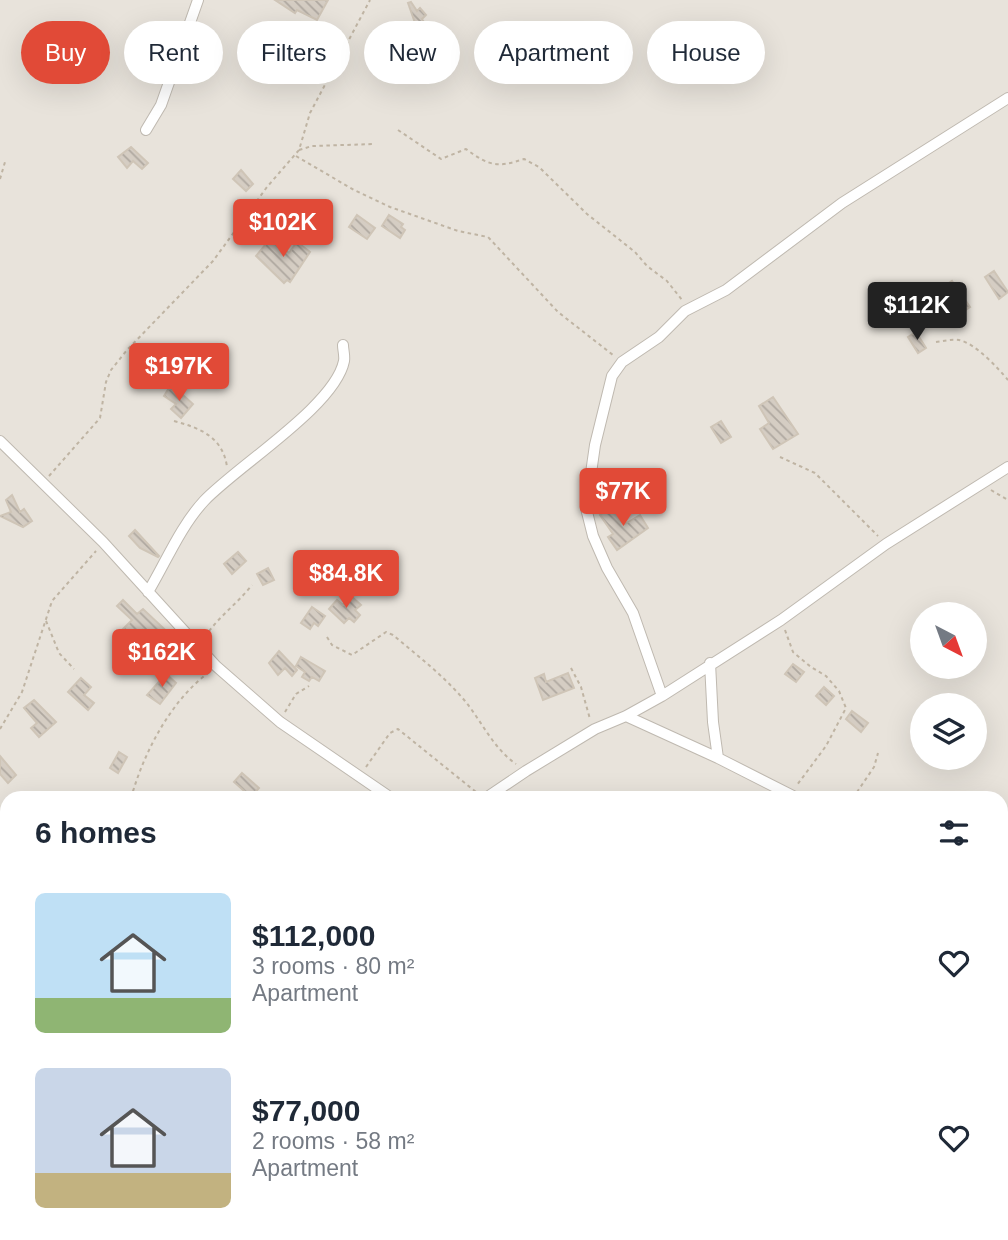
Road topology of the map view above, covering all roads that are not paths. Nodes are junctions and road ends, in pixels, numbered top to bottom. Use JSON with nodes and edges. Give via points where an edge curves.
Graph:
{"nodes":[{"id":1,"x":198,"y":0,"type":"edge"},
{"id":2,"x":1008,"y":98,"type":"edge"},
{"id":3,"x":146,"y":130,"type":"dead end"},
{"id":4,"x":343,"y":345,"type":"dead end"},
{"id":5,"x":0,"y":441,"type":"edge"},
{"id":6,"x":1008,"y":467,"type":"edge"},
{"id":7,"x":148,"y":593,"type":"junction"},
{"id":8,"x":710,"y":663,"type":"junction"},
{"id":9,"x":662,"y":696,"type":"junction"},
{"id":10,"x":626,"y":716,"type":"junction"},
{"id":11,"x":718,"y":758,"type":"junction"},
{"id":12,"x":381,"y":791,"type":"edge"},
{"id":13,"x":495,"y":791,"type":"edge"},
{"id":14,"x":784,"y":791,"type":"edge"}],
"edges":[{"from":1,"to":3,"type":"street","via":[[160,105]]},
{"from":2,"to":9,"type":"street","via":[[842,203],[726,290],[685,312],[622,362],[612,376],[586,508],[607,568],[633,613]]},
{"from":4,"to":7,"type":"street","via":[[338,375],[318,402],[203,502]]},
{"from":5,"to":7,"type":"street"},
{"from":6,"to":8,"type":"street"},
{"from":7,"to":12,"type":"street","via":[[215,666],[280,722]]},
{"from":8,"to":9,"type":"street"},
{"from":8,"to":11,"type":"street"},
{"from":9,"to":10,"type":"street"},
{"from":10,"to":11,"type":"street"},
{"from":10,"to":13,"type":"street","via":[[595,729]]},
{"from":11,"to":14,"type":"street"}]}
